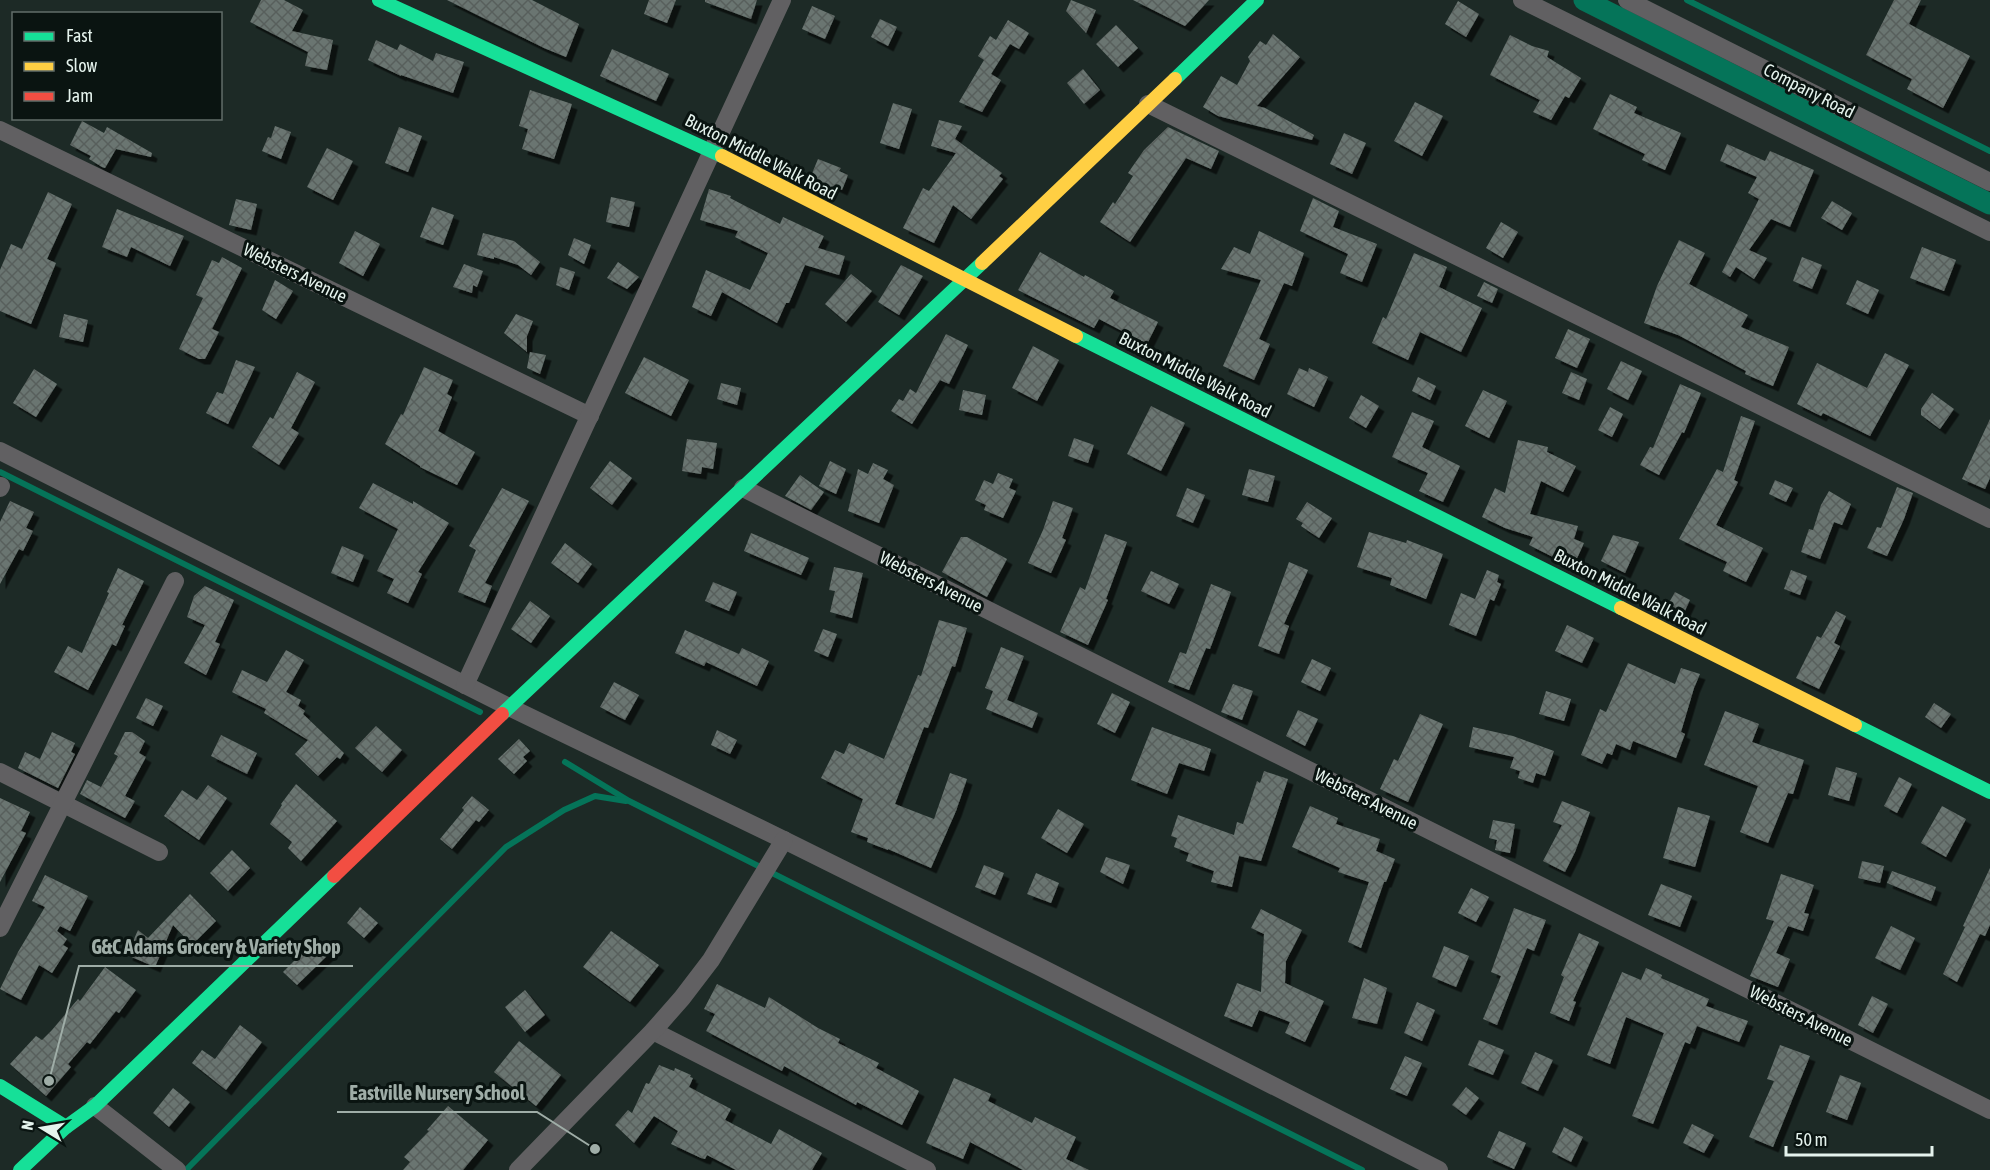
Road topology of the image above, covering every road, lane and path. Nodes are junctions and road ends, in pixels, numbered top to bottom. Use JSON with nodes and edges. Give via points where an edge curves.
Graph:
{"nodes":[{"id":1,"x":379,"y":0,"type":"edge"},
{"id":2,"x":782,"y":0,"type":"edge"},
{"id":3,"x":1257,"y":0,"type":"edge"},
{"id":4,"x":1522,"y":0,"type":"edge"},
{"id":5,"x":1627,"y":0,"type":"edge"},
{"id":6,"x":1148,"y":104,"type":"junction"},
{"id":7,"x":0,"y":130,"type":"edge"},
{"id":8,"x":712,"y":151,"type":"junction"},
{"id":9,"x":1990,"y":182,"type":"edge"},
{"id":10,"x":1990,"y":232,"type":"edge"},
{"id":11,"x":964,"y":280,"type":"junction"},
{"id":12,"x":590,"y":416,"type":"junction"},
{"id":13,"x":0,"y":451,"type":"edge"},
{"id":14,"x":742,"y":488,"type":"junction"},
{"id":15,"x":1990,"y":519,"type":"edge"},
{"id":16,"x":175,"y":581,"type":"dead end"},
{"id":17,"x":465,"y":685,"type":"junction"},
{"id":18,"x":509,"y":707,"type":"junction"},
{"id":19,"x":0,"y":772,"type":"edge"},
{"id":20,"x":1990,"y":792,"type":"edge"},
{"id":21,"x":63,"y":803,"type":"junction"},
{"id":22,"x":781,"y":845,"type":"junction"},
{"id":23,"x":159,"y":852,"type":"dead end"},
{"id":24,"x":0,"y":928,"type":"edge"},
{"id":25,"x":653,"y":1031,"type":"junction"},
{"id":26,"x":0,"y":1086,"type":"edge"},
{"id":27,"x":95,"y":1106,"type":"junction"},
{"id":28,"x":1990,"y":1110,"type":"edge"},
{"id":29,"x":66,"y":1127,"type":"junction"},
{"id":30,"x":922,"y":1169,"type":"edge"},
{"id":31,"x":20,"y":1170,"type":"edge"},
{"id":32,"x":177,"y":1170,"type":"edge"},
{"id":33,"x":518,"y":1170,"type":"edge"},
{"id":34,"x":1439,"y":1170,"type":"edge"}],
"edges":[{"from":1,"to":8,"type":"street","name":"Buxton Middle Walk Road"},
{"from":2,"to":8,"type":"street"},
{"from":3,"to":6,"type":"street"},
{"from":4,"to":10,"type":"street"},
{"from":5,"to":9,"type":"street","name":"Company Road"},
{"from":6,"to":11,"type":"street"},
{"from":6,"to":15,"type":"street"},
{"from":7,"to":12,"type":"street","name":"Websters Avenue"},
{"from":8,"to":11,"type":"street","name":"Buxton Middle Walk Road"},
{"from":8,"to":12,"type":"street"},
{"from":11,"to":14,"type":"street"},
{"from":11,"to":20,"type":"street","name":"Buxton Middle Walk Road"},
{"from":12,"to":17,"type":"street"},
{"from":13,"to":17,"type":"street"},
{"from":14,"to":18,"type":"street"},
{"from":14,"to":28,"type":"street","name":"Websters Avenue"},
{"from":16,"to":21,"type":"street"},
{"from":17,"to":18,"type":"street"},
{"from":18,"to":22,"type":"street"},
{"from":18,"to":27,"type":"street"},
{"from":19,"to":21,"type":"street"},
{"from":21,"to":23,"type":"street"},
{"from":21,"to":24,"type":"street"},
{"from":22,"to":25,"type":"street","via":[[711,960]]},
{"from":22,"to":34,"type":"street","via":[[1049,971]]},
{"from":25,"to":30,"type":"street"},
{"from":25,"to":33,"type":"street"},
{"from":26,"to":29,"type":"street"},
{"from":27,"to":29,"type":"street"},
{"from":27,"to":32,"type":"street"},
{"from":29,"to":31,"type":"street"}]}
